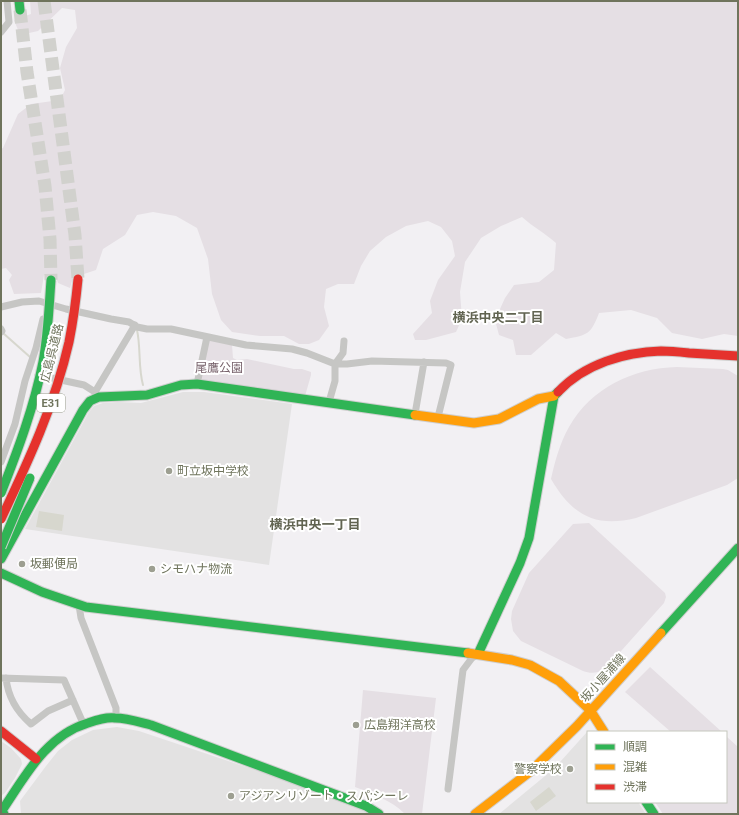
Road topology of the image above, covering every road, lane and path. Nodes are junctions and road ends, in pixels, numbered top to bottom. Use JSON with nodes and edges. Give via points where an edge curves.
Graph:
{"nodes":[{"id":1,"x":7,"y":1,"type":"edge"},
{"id":2,"x":1,"y":32,"type":"edge"},
{"id":3,"x":78,"y":279,"type":"tunnel mouth"},
{"id":4,"x":51,"y":280,"type":"tunnel mouth"},
{"id":5,"x":47,"y":303,"type":"junction"},
{"id":6,"x":1,"y":307,"type":"edge"},
{"id":7,"x":49,"y":313,"type":"junction"},
{"id":8,"x":135,"y":325,"type":"junction"},
{"id":9,"x":207,"y":337,"type":"junction"},
{"id":10,"x":344,"y":341,"type":"dead end"},
{"id":11,"x":67,"y":352,"type":"junction"},
{"id":12,"x":738,"y":356,"type":"edge"},
{"id":13,"x":424,"y":362,"type":"junction"},
{"id":14,"x":335,"y":364,"type":"junction"},
{"id":15,"x":28,"y":373,"type":"junction"},
{"id":16,"x":197,"y":384,"type":"junction"},
{"id":17,"x":95,"y":395,"type":"junction"},
{"id":18,"x":554,"y":396,"type":"junction"},
{"id":19,"x":329,"y":402,"type":"junction"},
{"id":20,"x":414,"y":414,"type":"junction"},
{"id":21,"x":438,"y":417,"type":"junction"},
{"id":22,"x":1,"y":462,"type":"edge"},
{"id":23,"x":1,"y":473,"type":"edge"},
{"id":24,"x":1,"y":493,"type":"edge"},
{"id":25,"x":1,"y":519,"type":"edge"},
{"id":26,"x":1,"y":547,"type":"edge"},
{"id":27,"x":738,"y":548,"type":"edge"},
{"id":28,"x":1,"y":559,"type":"edge"},
{"id":29,"x":1,"y":573,"type":"edge"},
{"id":30,"x":79,"y":605,"type":"junction"},
{"id":31,"x":478,"y":654,"type":"junction"},
{"id":32,"x":3,"y":678,"type":"edge"},
{"id":33,"x":73,"y":700,"type":"junction"},
{"id":34,"x":590,"y":710,"type":"junction"},
{"id":35,"x":116,"y":718,"type":"junction"},
{"id":36,"x":83,"y":723,"type":"junction"},
{"id":37,"x":1,"y":731,"type":"edge"},
{"id":38,"x":603,"y":731,"type":"edge"},
{"id":39,"x":36,"y":758,"type":"junction"},
{"id":40,"x":448,"y":789,"type":"dead end"},
{"id":41,"x":647,"y":803,"type":"edge"},
{"id":42,"x":1,"y":812,"type":"edge"},
{"id":43,"x":4,"y":814,"type":"edge"},
{"id":44,"x":379,"y":814,"type":"edge"},
{"id":45,"x":475,"y":814,"type":"edge"},
{"id":46,"x":654,"y":814,"type":"edge"}],
"edges":[{"from":1,"to":2,"type":"street","via":[[9,22]]},
{"from":3,"to":11,"type":"main road","name":"広島呉道路","number":"E31","bridge":true},
{"from":4,"to":7,"type":"main road","name":"広島呉道路","number":"E31","bridge":true},
{"from":5,"to":6,"type":"street","via":[[22,302]]},
{"from":5,"to":8,"type":"street"},
{"from":5,"to":15,"type":"street"},
{"from":7,"to":23,"type":"main road","bridge":true,"via":[[38,363],[12,448]]},
{"from":7,"to":24,"type":"main road","name":"広島呉道路","number":"E31","bridge":true,"via":[[42,366],[35,394],[18,451]]},
{"from":8,"to":9,"type":"street"},
{"from":8,"to":17,"type":"street"},
{"from":9,"to":14,"type":"street","via":[[246,345],[292,349]]},
{"from":9,"to":16,"type":"street"},
{"from":10,"to":14,"type":"street","via":[[342,353]]},
{"from":11,"to":25,"type":"main road","name":"広島呉道路","number":"E31","bridge":true,"via":[[47,415]]},
{"from":11,"to":26,"type":"main road","bridge":true,"via":[[42,447]]},
{"from":12,"to":18,"type":"main road","via":[[662,351],[620,358],[587,370],[562,386]]},
{"from":13,"to":14,"type":"street","via":[[372,361]]},
{"from":13,"to":20,"type":"street"},
{"from":13,"to":21,"type":"street","via":[[451,365]]},
{"from":14,"to":19,"type":"street","via":[[335,381]]},
{"from":15,"to":17,"type":"street","via":[[84,385]]},
{"from":15,"to":22,"type":"street","via":[[15,424]]},
{"from":16,"to":17,"type":"main road","via":[[181,385],[148,394]]},
{"from":16,"to":19,"type":"main road"},
{"from":17,"to":28,"type":"main road","via":[[83,410]]},
{"from":18,"to":21,"type":"main road","via":[[538,399],[499,419],[474,423]]},
{"from":18,"to":31,"type":"main road","via":[[529,538]]},
{"from":19,"to":20,"type":"main road"},
{"from":20,"to":21,"type":"main road"},
{"from":27,"to":34,"type":"main road","name":"坂小屋浦線"},
{"from":29,"to":30,"type":"main road","via":[[29,588]]},
{"from":30,"to":31,"type":"main road"},
{"from":30,"to":35,"type":"street","via":[[81,618],[116,708]]},
{"from":31,"to":34,"type":"main road","via":[[512,660],[545,672],[559,681]]},
{"from":31,"to":40,"type":"street","via":[[463,670]]},
{"from":32,"to":33,"type":"street","via":[[64,680]]},
{"from":32,"to":33,"type":"street","via":[[21,716],[31,724],[48,711]]},
{"from":33,"to":36,"type":"street"},
{"from":34,"to":38,"type":"main road"},
{"from":34,"to":45,"type":"main road","name":"坂小屋浦線","via":[[531,771]]},
{"from":35,"to":36,"type":"main road"},
{"from":35,"to":44,"type":"main road","via":[[151,725],[366,806]]},
{"from":36,"to":39,"type":"main road","via":[[58,737]]},
{"from":37,"to":39,"type":"main road"},
{"from":39,"to":42,"type":"main road"},
{"from":41,"to":46,"type":"main road"},
{"from":42,"to":43,"type":"main road"}]}
